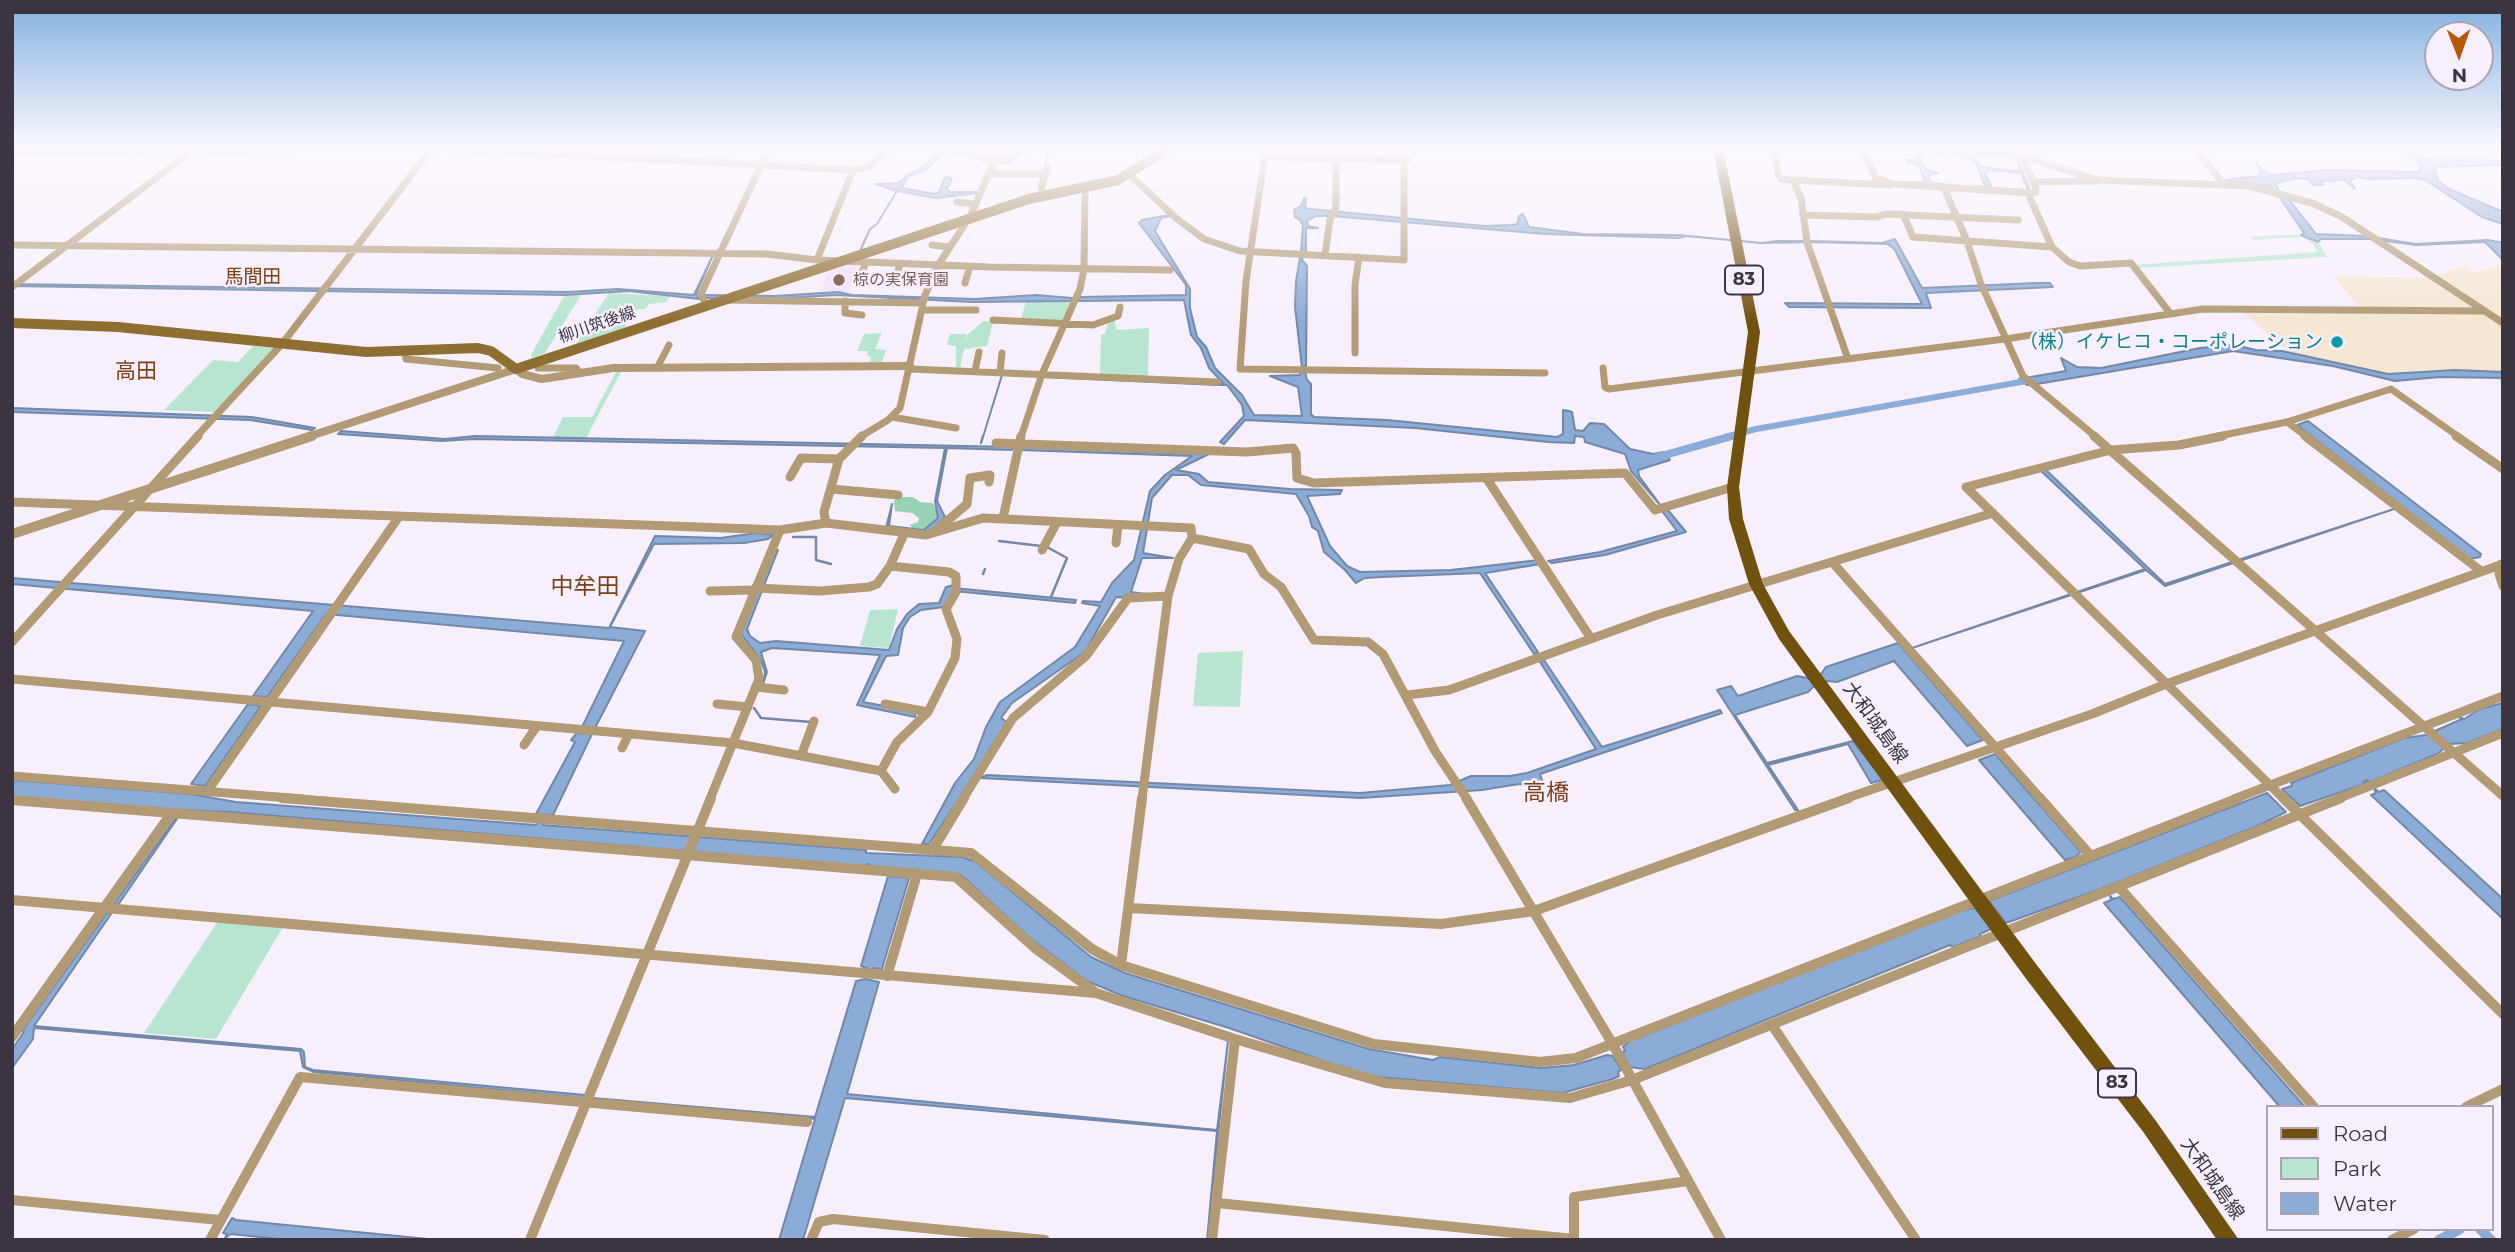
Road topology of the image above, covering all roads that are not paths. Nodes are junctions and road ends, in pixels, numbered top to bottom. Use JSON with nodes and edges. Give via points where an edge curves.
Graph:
{"nodes":[{"id":1,"x":118,"y":206,"type":"edge"},
{"id":2,"x":387,"y":206,"type":"edge"},
{"id":3,"x":741,"y":206,"type":"edge"},
{"id":4,"x":839,"y":206,"type":"edge"},
{"id":5,"x":974,"y":206,"type":"edge"},
{"id":6,"x":1008,"y":206,"type":"edge"},
{"id":7,"x":1085,"y":206,"type":"edge"},
{"id":8,"x":1164,"y":206,"type":"edge"},
{"id":9,"x":1257,"y":206,"type":"edge"},
{"id":10,"x":1336,"y":206,"type":"edge"},
{"id":11,"x":1406,"y":206,"type":"edge"},
{"id":12,"x":1729,"y":206,"type":"edge"},
{"id":13,"x":1801,"y":206,"type":"edge"},
{"id":14,"x":1952,"y":206,"type":"edge"},
{"id":15,"x":2036,"y":206,"type":"edge"},
{"id":16,"x":2315,"y":206,"type":"edge"},
{"id":17,"x":1903,"y":214,"type":"junction"},
{"id":18,"x":1802,"y":215,"type":"junction"},
{"id":19,"x":1956,"y":216,"type":"junction"},
{"id":20,"x":966,"y":220,"type":"junction"},
{"id":21,"x":2018,"y":220,"type":"dead end"},
{"id":22,"x":1967,"y":241,"type":"junction"},
{"id":23,"x":12,"y":245,"type":"edge"},
{"id":24,"x":67,"y":245,"type":"junction"},
{"id":25,"x":932,"y":245,"type":"dead end"},
{"id":26,"x":950,"y":247,"type":"junction"},
{"id":27,"x":2052,"y":247,"type":"junction"},
{"id":28,"x":355,"y":249,"type":"junction"},
{"id":29,"x":720,"y":253,"type":"junction"},
{"id":30,"x":1251,"y":254,"type":"junction"},
{"id":31,"x":1325,"y":255,"type":"junction"},
{"id":32,"x":1359,"y":257,"type":"junction"},
{"id":33,"x":841,"y":261,"type":"junction"},
{"id":34,"x":866,"y":262,"type":"junction"},
{"id":35,"x":818,"y":263,"type":"junction"},
{"id":36,"x":901,"y":263,"type":"junction"},
{"id":37,"x":939,"y":264,"type":"junction"},
{"id":38,"x":970,"y":266,"type":"junction"},
{"id":39,"x":1084,"y":269,"type":"junction"},
{"id":40,"x":1170,"y":270,"type":"dead end"},
{"id":41,"x":860,"y":277,"type":"dead end"},
{"id":42,"x":893,"y":283,"type":"dead end"},
{"id":43,"x":965,"y":283,"type":"dead end"},
{"id":44,"x":12,"y":287,"type":"edge"},
{"id":45,"x":723,"y":300,"type":"junction"},
{"id":46,"x":845,"y":301,"type":"junction"},
{"id":47,"x":706,"y":305,"type":"junction"},
{"id":48,"x":923,"y":306,"type":"junction"},
{"id":49,"x":1121,"y":307,"type":"dead end"},
{"id":50,"x":976,"y":310,"type":"dead end"},
{"id":51,"x":2484,"y":311,"type":"junction"},
{"id":52,"x":2170,"y":313,"type":"junction"},
{"id":53,"x":862,"y":315,"type":"dead end"},
{"id":54,"x":993,"y":320,"type":"dead end"},
{"id":55,"x":2501,"y":320,"type":"edge"},
{"id":56,"x":12,"y":323,"type":"edge"},
{"id":57,"x":1063,"y":325,"type":"junction"},
{"id":58,"x":2005,"y":339,"type":"junction"},
{"id":59,"x":282,"y":344,"type":"junction"},
{"id":60,"x":669,"y":345,"type":"dead end"},
{"id":61,"x":405,"y":352,"type":"junction"},
{"id":62,"x":979,"y":352,"type":"dead end"},
{"id":63,"x":1002,"y":353,"type":"dead end"},
{"id":64,"x":1355,"y":353,"type":"dead end"},
{"id":65,"x":1848,"y":359,"type":"junction"},
{"id":66,"x":910,"y":367,"type":"junction"},
{"id":67,"x":498,"y":368,"type":"dead end"},
{"id":68,"x":538,"y":368,"type":"dead end"},
{"id":69,"x":657,"y":368,"type":"junction"},
{"id":70,"x":1603,"y":368,"type":"dead end"},
{"id":71,"x":516,"y":369,"type":"junction"},
{"id":72,"x":1751,"y":370,"type":"junction"},
{"id":73,"x":975,"y":371,"type":"junction"},
{"id":74,"x":1000,"y":372,"type":"junction"},
{"id":75,"x":580,"y":373,"type":"junction"},
{"id":76,"x":1545,"y":373,"type":"dead end"},
{"id":77,"x":1042,"y":374,"type":"junction"},
{"id":78,"x":2023,"y":376,"type":"joint"},
{"id":79,"x":1217,"y":382,"type":"dead end"},
{"id":80,"x":2034,"y":386,"type":"joint"},
{"id":81,"x":892,"y":418,"type":"junction"},
{"id":82,"x":2287,"y":422,"type":"junction"},
{"id":83,"x":956,"y":428,"type":"dead end"},
{"id":84,"x":996,"y":443,"type":"dead end"},
{"id":85,"x":1019,"y":443,"type":"junction"},
{"id":86,"x":2111,"y":450,"type":"junction"},
{"id":87,"x":839,"y":459,"type":"junction"},
{"id":88,"x":2503,"y":469,"type":"edge"},
{"id":89,"x":790,"y":477,"type":"dead end"},
{"id":90,"x":1487,"y":479,"type":"junction"},
{"id":91,"x":989,"y":482,"type":"dead end"},
{"id":92,"x":1733,"y":487,"type":"junction"},
{"id":93,"x":148,"y":489,"type":"junction"},
{"id":94,"x":831,"y":489,"type":"junction"},
{"id":95,"x":898,"y":495,"type":"dead end"},
{"id":96,"x":12,"y":502,"type":"edge"},
{"id":97,"x":93,"y":507,"type":"junction"},
{"id":98,"x":131,"y":508,"type":"junction"},
{"id":99,"x":1993,"y":513,"type":"junction"},
{"id":100,"x":398,"y":518,"type":"junction"},
{"id":101,"x":1003,"y":518,"type":"junction"},
{"id":102,"x":1057,"y":522,"type":"junction"},
{"id":103,"x":826,"y":523,"type":"junction"},
{"id":104,"x":1118,"y":526,"type":"junction"},
{"id":105,"x":780,"y":530,"type":"junction"},
{"id":106,"x":933,"y":533,"type":"junction"},
{"id":107,"x":12,"y":534,"type":"edge"},
{"id":108,"x":904,"y":534,"type":"junction"},
{"id":109,"x":1192,"y":538,"type":"junction"},
{"id":110,"x":1116,"y":543,"type":"dead end"},
{"id":111,"x":1042,"y":550,"type":"dead end"},
{"id":112,"x":1833,"y":563,"type":"junction"},
{"id":113,"x":2502,"y":564,"type":"edge"},
{"id":114,"x":890,"y":566,"type":"junction"},
{"id":115,"x":2481,"y":571,"type":"junction"},
{"id":116,"x":1756,"y":584,"type":"junction"},
{"id":117,"x":2503,"y":586,"type":"edge"},
{"id":118,"x":755,"y":589,"type":"junction"},
{"id":119,"x":710,"y":591,"type":"dead end"},
{"id":120,"x":1168,"y":596,"type":"junction"},
{"id":121,"x":2315,"y":630,"type":"junction"},
{"id":122,"x":1590,"y":637,"type":"junction"},
{"id":123,"x":12,"y":642,"type":"edge"},
{"id":124,"x":12,"y":679,"type":"edge"},
{"id":125,"x":2166,"y":684,"type":"junction"},
{"id":126,"x":756,"y":687,"type":"junction"},
{"id":127,"x":784,"y":690,"type":"dead end"},
{"id":128,"x":1407,"y":695,"type":"junction"},
{"id":129,"x":2503,"y":696,"type":"edge"},
{"id":130,"x":270,"y":702,"type":"junction"},
{"id":131,"x":717,"y":704,"type":"dead end"},
{"id":132,"x":885,"y":704,"type":"dead end"},
{"id":133,"x":748,"y":707,"type":"junction"},
{"id":134,"x":928,"y":712,"type":"junction"},
{"id":135,"x":814,"y":721,"type":"dead end"},
{"id":136,"x":537,"y":726,"type":"junction"},
{"id":137,"x":2425,"y":728,"type":"junction"},
{"id":138,"x":2503,"y":733,"type":"edge"},
{"id":139,"x":629,"y":734,"type":"junction"},
{"id":140,"x":733,"y":743,"type":"junction"},
{"id":141,"x":524,"y":744,"type":"dead end"},
{"id":142,"x":1993,"y":746,"type":"junction"},
{"id":143,"x":622,"y":748,"type":"dead end"},
{"id":144,"x":2452,"y":752,"type":"junction"},
{"id":145,"x":801,"y":756,"type":"junction"},
{"id":146,"x":881,"y":771,"type":"junction"},
{"id":147,"x":12,"y":776,"type":"edge"},
{"id":148,"x":1892,"y":782,"type":"junction"},
{"id":149,"x":895,"y":789,"type":"dead end"},
{"id":150,"x":2273,"y":789,"type":"junction"},
{"id":151,"x":207,"y":792,"type":"junction"},
{"id":152,"x":2503,"y":796,"type":"edge"},
{"id":153,"x":12,"y":800,"type":"edge"},
{"id":154,"x":2297,"y":813,"type":"junction"},
{"id":155,"x":171,"y":814,"type":"junction"},
{"id":156,"x":697,"y":834,"type":"junction"},
{"id":157,"x":932,"y":851,"type":"junction"},
{"id":158,"x":689,"y":854,"type":"junction"},
{"id":159,"x":2090,"y":855,"type":"junction"},
{"id":160,"x":905,"y":873,"type":"junction"},
{"id":161,"x":2119,"y":887,"type":"junction"},
{"id":162,"x":12,"y":900,"type":"edge"},
{"id":163,"x":1980,"y":901,"type":"junction"},
{"id":164,"x":104,"y":908,"type":"junction"},
{"id":165,"x":1129,"y":908,"type":"junction"},
{"id":166,"x":1534,"y":912,"type":"junction"},
{"id":167,"x":2002,"y":931,"type":"junction"},
{"id":168,"x":647,"y":955,"type":"junction"},
{"id":169,"x":1121,"y":965,"type":"junction"},
{"id":170,"x":887,"y":976,"type":"junction"},
{"id":171,"x":1096,"y":993,"type":"junction"},
{"id":172,"x":2503,"y":1014,"type":"edge"},
{"id":173,"x":1772,"y":1025,"type":"junction"},
{"id":174,"x":12,"y":1037,"type":"edge"},
{"id":175,"x":1235,"y":1039,"type":"junction"},
{"id":176,"x":1614,"y":1047,"type":"junction"},
{"id":177,"x":1630,"y":1077,"type":"junction"},
{"id":178,"x":2503,"y":1089,"type":"edge"},
{"id":179,"x":587,"y":1102,"type":"junction"},
{"id":180,"x":2312,"y":1105,"type":"edge"},
{"id":181,"x":2470,"y":1105,"type":"edge"},
{"id":182,"x":807,"y":1122,"type":"dead end"},
{"id":183,"x":1688,"y":1181,"type":"junction"},
{"id":184,"x":12,"y":1200,"type":"edge"},
{"id":185,"x":1217,"y":1203,"type":"junction"},
{"id":186,"x":220,"y":1220,"type":"junction"},
{"id":187,"x":2410,"y":1231,"type":"edge"},
{"id":188,"x":1574,"y":1239,"type":"edge"},
{"id":189,"x":210,"y":1240,"type":"edge"},
{"id":190,"x":530,"y":1240,"type":"edge"},
{"id":191,"x":811,"y":1240,"type":"edge"},
{"id":192,"x":1045,"y":1240,"type":"edge"},
{"id":193,"x":1212,"y":1240,"type":"edge"},
{"id":194,"x":1721,"y":1240,"type":"edge"},
{"id":195,"x":1916,"y":1240,"type":"edge"},
{"id":196,"x":2229,"y":1240,"type":"edge"},
{"id":197,"x":2392,"y":1240,"type":"edge"}],
"edges":[{"from":1,"to":24,"type":"street"},
{"from":2,"to":28,"type":"street"},
{"from":3,"to":29,"type":"street"},
{"from":4,"to":35,"type":"street"},
{"from":5,"to":20,"type":"street"},
{"from":6,"to":20,"type":"main road","name":"柳川筑後線"},
{"from":7,"to":39,"type":"street"},
{"from":8,"to":30,"type":"street","via":[[1204,239]]},
{"from":9,"to":30,"type":"street"},
{"from":10,"to":31,"type":"street"},
{"from":11,"to":32,"type":"street","via":[[1404,260]]},
{"from":12,"to":72,"type":"main road","name":"大和城島線","number":"83","via":[[1754,332]]},
{"from":13,"to":18,"type":"street"},
{"from":14,"to":19,"type":"street"},
{"from":15,"to":27,"type":"street"},
{"from":16,"to":51,"type":"street","via":[[2342,217]]},
{"from":17,"to":18,"type":"street"},
{"from":17,"to":19,"type":"street"},
{"from":17,"to":22,"type":"street","via":[[1913,237]]},
{"from":18,"to":65,"type":"street","via":[[1818,277]]},
{"from":19,"to":21,"type":"street"},
{"from":19,"to":22,"type":"street"},
{"from":20,"to":26,"type":"street"},
{"from":20,"to":33,"type":"main road","name":"柳川筑後線"},
{"from":22,"to":27,"type":"street"},
{"from":22,"to":58,"type":"street"},
{"from":23,"to":24,"type":"street"},
{"from":24,"to":28,"type":"street"},
{"from":24,"to":44,"type":"street"},
{"from":25,"to":26,"type":"street"},
{"from":26,"to":37,"type":"street"},
{"from":27,"to":52,"type":"street","via":[[2080,266],[2132,263]]},
{"from":28,"to":29,"type":"street"},
{"from":28,"to":59,"type":"street"},
{"from":29,"to":35,"type":"street","via":[[767,254]]},
{"from":29,"to":47,"type":"street","via":[[701,294]]},
{"from":30,"to":31,"type":"street"},
{"from":30,"to":76,"type":"street","via":[[1240,369]]},
{"from":31,"to":32,"type":"street"},
{"from":32,"to":64,"type":"street","via":[[1354,285]]},
{"from":33,"to":34,"type":"street"},
{"from":33,"to":35,"type":"main road","name":"柳川筑後線"},
{"from":34,"to":36,"type":"street"},
{"from":34,"to":41,"type":"street"},
{"from":35,"to":45,"type":"main road","name":"柳川筑後線"},
{"from":36,"to":37,"type":"street"},
{"from":36,"to":42,"type":"street"},
{"from":37,"to":38,"type":"street"},
{"from":37,"to":48,"type":"street"},
{"from":38,"to":39,"type":"street"},
{"from":38,"to":43,"type":"street"},
{"from":39,"to":40,"type":"street"},
{"from":39,"to":57,"type":"street"},
{"from":45,"to":46,"type":"street"},
{"from":45,"to":47,"type":"main road","name":"柳川筑後線"},
{"from":46,"to":48,"type":"street"},
{"from":46,"to":53,"type":"street","via":[[845,313]]},
{"from":47,"to":71,"type":"main road","name":"柳川筑後線"},
{"from":48,"to":50,"type":"street"},
{"from":48,"to":66,"type":"street"},
{"from":49,"to":57,"type":"street","via":[[1118,317],[1093,326]]},
{"from":51,"to":52,"type":"street","via":[[2224,307]]},
{"from":51,"to":55,"type":"street"},
{"from":52,"to":58,"type":"street"},
{"from":54,"to":57,"type":"street"},
{"from":56,"to":59,"type":"main road","via":[[118,327]]},
{"from":57,"to":77,"type":"street"},
{"from":58,"to":65,"type":"street"},
{"from":58,"to":78,"type":"street"},
{"from":59,"to":61,"type":"main road"},
{"from":59,"to":93,"type":"street"},
{"from":60,"to":69,"type":"street"},
{"from":61,"to":67,"type":"street","via":[[406,359]]},
{"from":61,"to":71,"type":"main road","via":[[478,348],[499,355]]},
{"from":62,"to":73,"type":"street"},
{"from":63,"to":74,"type":"street"},
{"from":65,"to":72,"type":"street"},
{"from":66,"to":69,"type":"street"},
{"from":66,"to":73,"type":"street"},
{"from":66,"to":81,"type":"street","via":[[900,408]]},
{"from":68,"to":75,"type":"street","via":[[576,368]]},
{"from":69,"to":75,"type":"street"},
{"from":70,"to":72,"type":"street","via":[[1607,389]]},
{"from":71,"to":75,"type":"street","via":[[542,379]]},
{"from":71,"to":93,"type":"street"},
{"from":72,"to":92,"type":"main road","name":"大和城島線","number":"83"},
{"from":73,"to":74,"type":"street"},
{"from":74,"to":77,"type":"street"},
{"from":77,"to":79,"type":"street"},
{"from":77,"to":85,"type":"street"},
{"from":78,"to":80,"type":"street"},
{"from":80,"to":86,"type":"street"},
{"from":81,"to":83,"type":"street"},
{"from":81,"to":87,"type":"street","via":[[856,439]]},
{"from":82,"to":86,"type":"street","via":[[2179,444]]},
{"from":82,"to":88,"type":"street","via":[[2391,389]]},
{"from":82,"to":115,"type":"street"},
{"from":84,"to":85,"type":"street"},
{"from":85,"to":90,"type":"street","via":[[1247,452],[1293,448],[1297,478],[1314,483]]},
{"from":85,"to":101,"type":"street"},
{"from":86,"to":99,"type":"street","via":[[1966,487]]},
{"from":86,"to":121,"type":"street"},
{"from":87,"to":89,"type":"street","via":[[801,458]]},
{"from":87,"to":94,"type":"street"},
{"from":90,"to":92,"type":"street","via":[[1625,473],[1655,510]]},
{"from":90,"to":122,"type":"street"},
{"from":91,"to":106,"type":"street","via":[[990,475],[970,478],[967,504]]},
{"from":92,"to":116,"type":"main road","name":"大和城島線","number":"83","via":[[1736,519]]},
{"from":93,"to":97,"type":"street"},
{"from":93,"to":98,"type":"street"},
{"from":94,"to":95,"type":"street"},
{"from":94,"to":103,"type":"street","via":[[824,512]]},
{"from":96,"to":97,"type":"street"},
{"from":97,"to":98,"type":"street"},
{"from":97,"to":107,"type":"street"},
{"from":98,"to":100,"type":"street"},
{"from":98,"to":123,"type":"street"},
{"from":99,"to":112,"type":"street"},
{"from":99,"to":125,"type":"street"},
{"from":100,"to":105,"type":"street"},
{"from":100,"to":130,"type":"street"},
{"from":101,"to":102,"type":"street"},
{"from":101,"to":106,"type":"street","via":[[983,518]]},
{"from":102,"to":104,"type":"street"},
{"from":102,"to":111,"type":"street"},
{"from":103,"to":105,"type":"street"},
{"from":103,"to":108,"type":"street"},
{"from":104,"to":109,"type":"street","via":[[1184,526],[1191,528]]},
{"from":104,"to":110,"type":"street"},
{"from":105,"to":118,"type":"street"},
{"from":106,"to":108,"type":"street"},
{"from":108,"to":114,"type":"street"},
{"from":109,"to":120,"type":"street","via":[[1179,559]]},
{"from":109,"to":128,"type":"street","via":[[1247,548],[1264,574],[1281,586],[1314,640],[1373,645]]},
{"from":112,"to":116,"type":"street"},
{"from":112,"to":142,"type":"street"},
{"from":113,"to":115,"type":"street"},
{"from":113,"to":117,"type":"street"},
{"from":114,"to":118,"type":"street","via":[[877,584],[869,587]]},
{"from":114,"to":134,"type":"street","via":[[956,576],[956,592],[946,609],[957,639],[955,657]]},
{"from":115,"to":121,"type":"street"},
{"from":116,"to":122,"type":"street"},
{"from":116,"to":148,"type":"main road","name":"大和城島線","number":"83","via":[[1784,635]]},
{"from":118,"to":119,"type":"street"},
{"from":118,"to":126,"type":"street","via":[[736,637],[756,660],[760,670]]},
{"from":120,"to":157,"type":"street","via":[[1128,598],[1086,656],[1013,718]]},
{"from":120,"to":165,"type":"street"},
{"from":121,"to":125,"type":"street"},
{"from":121,"to":137,"type":"street"},
{"from":122,"to":128,"type":"street","via":[[1449,690]]},
{"from":124,"to":130,"type":"street"},
{"from":125,"to":142,"type":"street"},
{"from":125,"to":150,"type":"street"},
{"from":126,"to":127,"type":"street"},
{"from":126,"to":133,"type":"street"},
{"from":128,"to":166,"type":"street","via":[[1435,751]]},
{"from":129,"to":137,"type":"street"},
{"from":130,"to":136,"type":"street"},
{"from":130,"to":151,"type":"street"},
{"from":131,"to":133,"type":"street"},
{"from":132,"to":134,"type":"street"},
{"from":133,"to":140,"type":"street"},
{"from":134,"to":146,"type":"street","via":[[897,742]]},
{"from":135,"to":145,"type":"street"},
{"from":136,"to":139,"type":"street"},
{"from":136,"to":141,"type":"street"},
{"from":137,"to":144,"type":"street"},
{"from":137,"to":150,"type":"street"},
{"from":138,"to":144,"type":"street"},
{"from":139,"to":140,"type":"street"},
{"from":139,"to":143,"type":"street"},
{"from":140,"to":145,"type":"street"},
{"from":140,"to":156,"type":"street"},
{"from":142,"to":148,"type":"street"},
{"from":142,"to":159,"type":"street"},
{"from":144,"to":152,"type":"street"},
{"from":144,"to":154,"type":"street"},
{"from":145,"to":146,"type":"street"},
{"from":146,"to":149,"type":"street"},
{"from":147,"to":151,"type":"street"},
{"from":148,"to":163,"type":"main road","name":"大和城島線","number":"83"},
{"from":148,"to":166,"type":"street"},
{"from":150,"to":154,"type":"street"},
{"from":150,"to":159,"type":"street"},
{"from":151,"to":156,"type":"street"},
{"from":153,"to":155,"type":"street"},
{"from":154,"to":161,"type":"street"},
{"from":154,"to":172,"type":"street"},
{"from":155,"to":158,"type":"street"},
{"from":155,"to":164,"type":"street"},
{"from":156,"to":157,"type":"street"},
{"from":156,"to":158,"type":"street"},
{"from":157,"to":169,"type":"street","via":[[971,853],[1092,950]]},
{"from":158,"to":160,"type":"street"},
{"from":158,"to":168,"type":"street"},
{"from":159,"to":163,"type":"street"},
{"from":160,"to":170,"type":"street"},
{"from":160,"to":171,"type":"street","via":[[956,877],[1036,949]]},
{"from":161,"to":167,"type":"street"},
{"from":161,"to":180,"type":"street"},
{"from":162,"to":164,"type":"street"},
{"from":163,"to":167,"type":"main road","name":"大和城島線","number":"83"},
{"from":163,"to":176,"type":"street"},
{"from":164,"to":168,"type":"street"},
{"from":164,"to":174,"type":"street"},
{"from":165,"to":166,"type":"street","via":[[1441,924]]},
{"from":165,"to":169,"type":"street"},
{"from":166,"to":176,"type":"street"},
{"from":167,"to":173,"type":"street"},
{"from":167,"to":196,"type":"main road","name":"大和城島線","number":"83","via":[[2150,1126]]},
{"from":168,"to":170,"type":"street"},
{"from":168,"to":179,"type":"street"},
{"from":169,"to":176,"type":"street","via":[[1374,1044],[1540,1062]]},
{"from":170,"to":171,"type":"street"},
{"from":171,"to":175,"type":"street"},
{"from":173,"to":177,"type":"street"},
{"from":173,"to":195,"type":"street"},
{"from":175,"to":177,"type":"street","via":[[1385,1083],[1570,1098]]},
{"from":175,"to":185,"type":"street"},
{"from":176,"to":177,"type":"street"},
{"from":177,"to":183,"type":"street"},
{"from":178,"to":181,"type":"street"},
{"from":179,"to":182,"type":"street"},
{"from":179,"to":186,"type":"street","via":[[300,1077]]},
{"from":179,"to":190,"type":"street"},
{"from":183,"to":188,"type":"street","via":[[1574,1197]]},
{"from":183,"to":194,"type":"street"},
{"from":184,"to":186,"type":"street"},
{"from":185,"to":188,"type":"street"},
{"from":185,"to":193,"type":"street"},
{"from":186,"to":189,"type":"street"},
{"from":187,"to":197,"type":"street"},
{"from":191,"to":192,"type":"street","via":[[819,1222],[833,1219]]}]}
